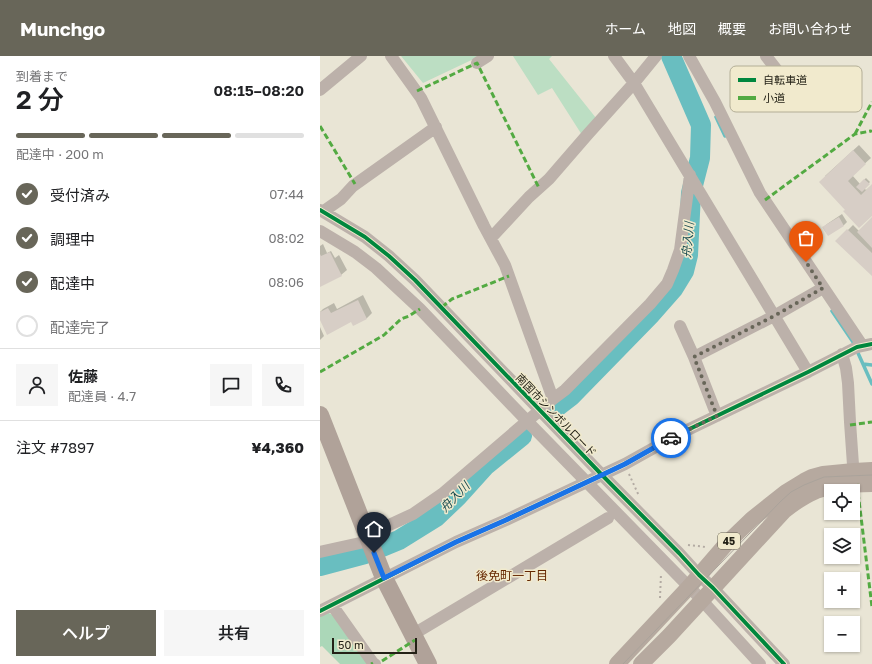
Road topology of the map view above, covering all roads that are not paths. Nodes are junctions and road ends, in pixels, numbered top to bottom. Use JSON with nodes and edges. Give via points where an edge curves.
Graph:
{"nodes":[{"id":1,"x":361,"y":56,"type":"edge"},
{"id":2,"x":391,"y":56,"type":"edge"},
{"id":3,"x":488,"y":56,"type":"edge"},
{"id":4,"x":614,"y":56,"type":"edge"},
{"id":5,"x":656,"y":56,"type":"edge"},
{"id":6,"x":689,"y":56,"type":"edge"},
{"id":7,"x":766,"y":56,"type":"edge"},
{"id":8,"x":477,"y":63,"type":"dead end"},
{"id":9,"x":774,"y":66,"type":"edge"},
{"id":10,"x":634,"y":83,"type":"junction"},
{"id":11,"x":320,"y":90,"type":"edge"},
{"id":12,"x":436,"y":127,"type":"junction"},
{"id":13,"x":690,"y":177,"type":"junction"},
{"id":14,"x":322,"y":211,"type":"edge"},
{"id":15,"x":320,"y":231,"type":"edge"},
{"id":16,"x":491,"y":238,"type":"junction"},
{"id":17,"x":823,"y":288,"type":"junction"},
{"id":18,"x":774,"y":316,"type":"junction"},
{"id":19,"x":680,"y":326,"type":"dead end"},
{"id":20,"x":867,"y":345,"type":"edge"},
{"id":21,"x":842,"y":354,"type":"junction"},
{"id":22,"x":694,"y":357,"type":"junction"},
{"id":23,"x":808,"y":372,"type":"junction"},
{"id":24,"x":553,"y":399,"type":"junction"},
{"id":25,"x":540,"y":411,"type":"junction"},
{"id":26,"x":320,"y":415,"type":"edge"},
{"id":27,"x":717,"y":416,"type":"junction"},
{"id":28,"x":527,"y":421,"type":"junction"},
{"id":29,"x":872,"y":470,"type":"edge"},
{"id":30,"x":602,"y":475,"type":"junction"},
{"id":31,"x":854,"y":478,"type":"junction"},
{"id":32,"x":586,"y":482,"type":"junction"},
{"id":33,"x":872,"y":484,"type":"edge"},
{"id":34,"x":608,"y":518,"type":"dead end"},
{"id":35,"x":369,"y":541,"type":"junction"},
{"id":36,"x":320,"y":552,"type":"edge"},
{"id":37,"x":384,"y":578,"type":"junction"},
{"id":38,"x":694,"y":581,"type":"junction"},
{"id":39,"x":713,"y":588,"type":"junction"},
{"id":40,"x":702,"y":600,"type":"junction"},
{"id":41,"x":332,"y":605,"type":"junction"},
{"id":42,"x":320,"y":612,"type":"edge"},
{"id":43,"x":412,"y":635,"type":"junction"},
{"id":44,"x":377,"y":664,"type":"edge"},
{"id":45,"x":383,"y":664,"type":"edge"},
{"id":46,"x":428,"y":664,"type":"edge"},
{"id":47,"x":617,"y":664,"type":"edge"},
{"id":48,"x":641,"y":664,"type":"edge"},
{"id":49,"x":760,"y":664,"type":"edge"},
{"id":50,"x":784,"y":664,"type":"edge"}],
"edges":[{"from":1,"to":11,"type":"street"},
{"from":2,"to":12,"type":"street","via":[[422,98]]},
{"from":3,"to":8,"type":"street"},
{"from":4,"to":10,"type":"street"},
{"from":5,"to":10,"type":"street"},
{"from":6,"to":17,"type":"street","via":[[760,193]]},
{"from":7,"to":9,"type":"street"},
{"from":10,"to":13,"type":"street"},
{"from":10,"to":16,"type":"street","via":[[549,179]]},
{"from":12,"to":14,"type":"street"},
{"from":12,"to":16,"type":"street"},
{"from":13,"to":18,"type":"street"},
{"from":13,"to":24,"type":"street","via":[[680,250],[667,284],[566,390]]},
{"from":14,"to":25,"type":"street","name":"南国市シンボルロード","via":[[365,237],[389,256],[437,302]]},
{"from":15,"to":28,"type":"street","name":"南国市シンボルロード","via":[[355,252],[398,288]]},
{"from":16,"to":24,"type":"street","via":[[505,265]]},
{"from":17,"to":18,"type":"street"},
{"from":17,"to":20,"type":"street"},
{"from":18,"to":22,"type":"street"},
{"from":18,"to":23,"type":"street"},
{"from":19,"to":22,"type":"street"},
{"from":20,"to":21,"type":"street"},
{"from":21,"to":23,"type":"street"},
{"from":21,"to":31,"type":"street","via":[[848,383]]},
{"from":22,"to":27,"type":"street"},
{"from":23,"to":27,"type":"street"},
{"from":24,"to":25,"type":"street"},
{"from":25,"to":28,"type":"street"},
{"from":25,"to":30,"type":"street","name":"南国市シンボルロード"},
{"from":26,"to":35,"type":"highway"},
{"from":27,"to":30,"type":"street"},
{"from":28,"to":32,"type":"street","name":"南国市シンボルロード"},
{"from":28,"to":35,"type":"street","via":[[442,494],[413,514],[374,532]]},
{"from":29,"to":31,"type":"main road","number":"45"},
{"from":30,"to":32,"type":"street"},
{"from":30,"to":38,"type":"street","name":"南国市シンボルロード","via":[[679,552]]},
{"from":31,"to":33,"type":"main road","number":"45"},
{"from":31,"to":38,"type":"main road","number":"45","via":[[833,473],[812,477],[794,487],[752,519]]},
{"from":31,"to":39,"type":"main road","number":"45","via":[[816,491],[790,506]]},
{"from":32,"to":37,"type":"street"},
{"from":32,"to":38,"type":"street","name":"南国市シンボルロード"},
{"from":34,"to":43,"type":"street"},
{"from":35,"to":36,"type":"street"},
{"from":35,"to":37,"type":"highway"},
{"from":37,"to":41,"type":"street"},
{"from":37,"to":43,"type":"highway"},
{"from":38,"to":39,"type":"street","name":"南国市シンボルロード"},
{"from":38,"to":40,"type":"street","name":"南国市シンボルロード"},
{"from":38,"to":47,"type":"main road","number":"45"},
{"from":39,"to":40,"type":"main road","number":"45"},
{"from":39,"to":50,"type":"street","name":"南国市シンボルロード"},
{"from":40,"to":48,"type":"main road","number":"45"},
{"from":40,"to":49,"type":"street","name":"南国市シンボルロード"},
{"from":41,"to":42,"type":"street"},
{"from":41,"to":44,"type":"street","via":[[373,663]]},
{"from":43,"to":46,"type":"highway"},
{"from":44,"to":45,"type":"street","via":[[382,661]]}]}
